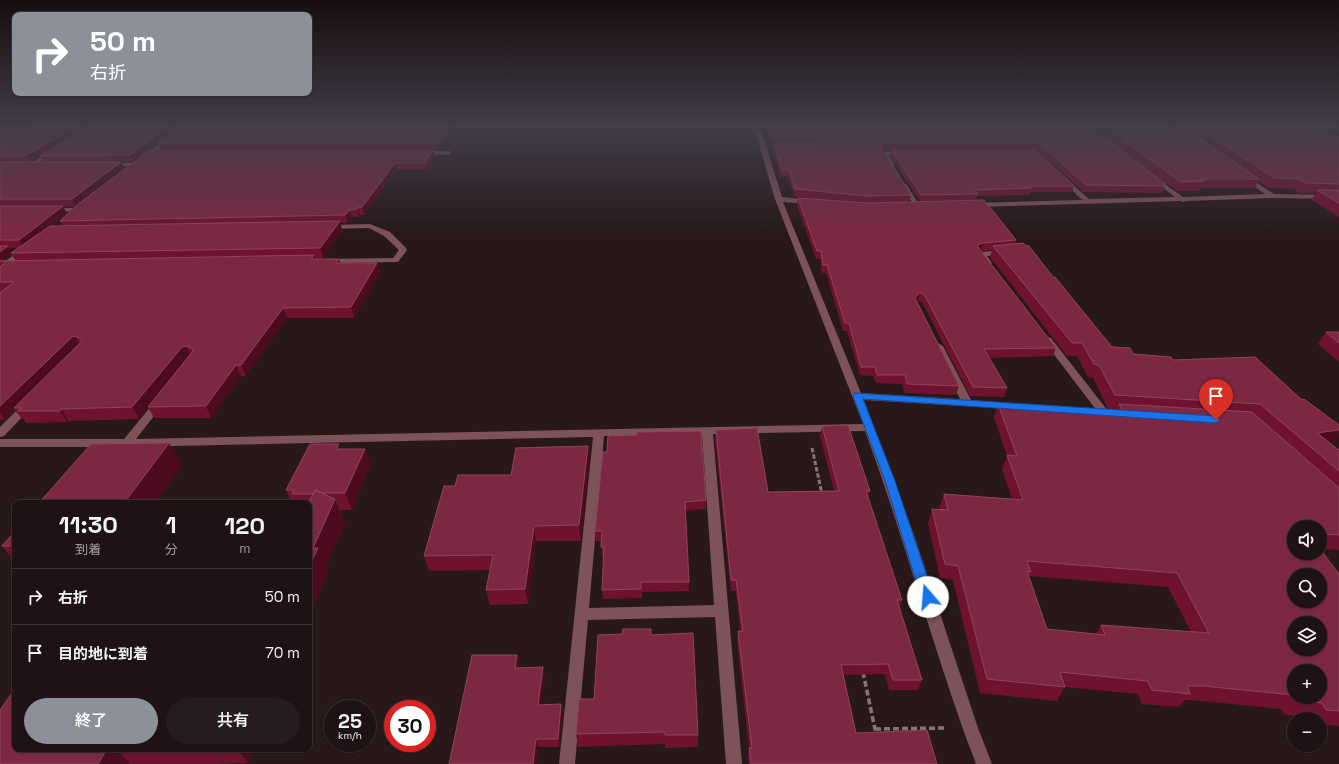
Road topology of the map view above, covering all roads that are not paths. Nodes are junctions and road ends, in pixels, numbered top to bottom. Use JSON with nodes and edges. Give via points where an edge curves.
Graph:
{"nodes":[{"id":1,"x":35,"y":163,"type":"edge"},
{"id":2,"x":138,"y":163,"type":"edge"},
{"id":3,"x":767,"y":163,"type":"edge"},
{"id":4,"x":890,"y":163,"type":"edge"},
{"id":5,"x":105,"y":165,"type":"edge"},
{"id":6,"x":135,"y":165,"type":"junction"},
{"id":7,"x":22,"y":166,"type":"edge"},
{"id":8,"x":29,"y":166,"type":"junction"},
{"id":9,"x":44,"y":166,"type":"edge"},
{"id":10,"x":897,"y":173,"type":"edge"},
{"id":11,"x":124,"y":174,"type":"edge"},
{"id":12,"x":1240,"y":174,"type":"edge"},
{"id":13,"x":1060,"y":175,"type":"edge"},
{"id":14,"x":1152,"y":177,"type":"edge"},
{"id":15,"x":901,"y":180,"type":"edge"},
{"id":16,"x":1272,"y":196,"type":"junction"},
{"id":17,"x":1339,"y":197,"type":"edge"},
{"id":18,"x":778,"y":200,"type":"junction"},
{"id":19,"x":1182,"y":200,"type":"junction"},
{"id":20,"x":1088,"y":202,"type":"junction"},
{"id":21,"x":815,"y":203,"type":"edge"},
{"id":22,"x":964,"y":205,"type":"edge"},
{"id":23,"x":918,"y":206,"type":"edge"},
{"id":24,"x":47,"y":210,"type":"edge"},
{"id":25,"x":68,"y":218,"type":"edge"},
{"id":26,"x":322,"y":227,"type":"edge"},
{"id":27,"x":13,"y":251,"type":"edge"},
{"id":28,"x":1016,"y":252,"type":"edge"},
{"id":29,"x":315,"y":261,"type":"edge"},
{"id":30,"x":20,"y":266,"type":"edge"},
{"id":31,"x":2,"y":268,"type":"edge"},
{"id":32,"x":995,"y":272,"type":"edge"},
{"id":33,"x":1042,"y":334,"type":"edge"},
{"id":34,"x":935,"y":340,"type":"edge"},
{"id":35,"x":164,"y":396,"type":"edge"},
{"id":36,"x":857,"y":396,"type":"junction"},
{"id":37,"x":33,"y":400,"type":"edge"},
{"id":38,"x":967,"y":403,"type":"junction"},
{"id":39,"x":1020,"y":407,"type":"edge"},
{"id":40,"x":1089,"y":412,"type":"edge"},
{"id":41,"x":870,"y":427,"type":"junction"},
{"id":42,"x":707,"y":430,"type":"junction"},
{"id":43,"x":0,"y":433,"type":"edge"},
{"id":44,"x":599,"y":433,"type":"junction"},
{"id":45,"x":0,"y":443,"type":"edge"},
{"id":46,"x":127,"y":443,"type":"junction"},
{"id":47,"x":722,"y":611,"type":"junction"},
{"id":48,"x":581,"y":614,"type":"junction"},
{"id":49,"x":566,"y":764,"type":"edge"},
{"id":50,"x":734,"y":764,"type":"edge"},
{"id":51,"x":984,"y":764,"type":"edge"}],
"edges":[{"from":1,"to":8,"type":"street"},
{"from":2,"to":6,"type":"street"},
{"from":3,"to":18,"type":"street"},
{"from":4,"to":10,"type":"street"},
{"from":5,"to":6,"type":"street"},
{"from":6,"to":11,"type":"street"},
{"from":7,"to":8,"type":"street"},
{"from":8,"to":9,"type":"street"},
{"from":12,"to":16,"type":"street"},
{"from":13,"to":20,"type":"street"},
{"from":14,"to":19,"type":"street"},
{"from":15,"to":23,"type":"street"},
{"from":16,"to":17,"type":"street"},
{"from":16,"to":19,"type":"street"},
{"from":18,"to":21,"type":"street"},
{"from":18,"to":36,"type":"street"},
{"from":19,"to":20,"type":"street"},
{"from":20,"to":22,"type":"street"},
{"from":24,"to":25,"type":"street","via":[[81,207]]},
{"from":26,"to":29,"type":"street","via":[[370,226],[387,234],[403,250],[395,260]]},
{"from":27,"to":31,"type":"street","via":[[29,249]]},
{"from":28,"to":32,"type":"street","via":[[981,254]]},
{"from":30,"to":31,"type":"street"},
{"from":33,"to":40,"type":"street","via":[[1108,413]]},
{"from":34,"to":38,"type":"street"},
{"from":35,"to":46,"type":"street"},
{"from":36,"to":38,"type":"street"},
{"from":36,"to":41,"type":"street"},
{"from":37,"to":43,"type":"street"},
{"from":38,"to":39,"type":"street"},
{"from":41,"to":42,"type":"street"},
{"from":41,"to":51,"type":"street"},
{"from":42,"to":44,"type":"street"},
{"from":42,"to":47,"type":"street"},
{"from":44,"to":46,"type":"street"},
{"from":44,"to":48,"type":"street"},
{"from":45,"to":46,"type":"street"},
{"from":47,"to":48,"type":"street"},
{"from":47,"to":50,"type":"street"},
{"from":48,"to":49,"type":"street"}]}
